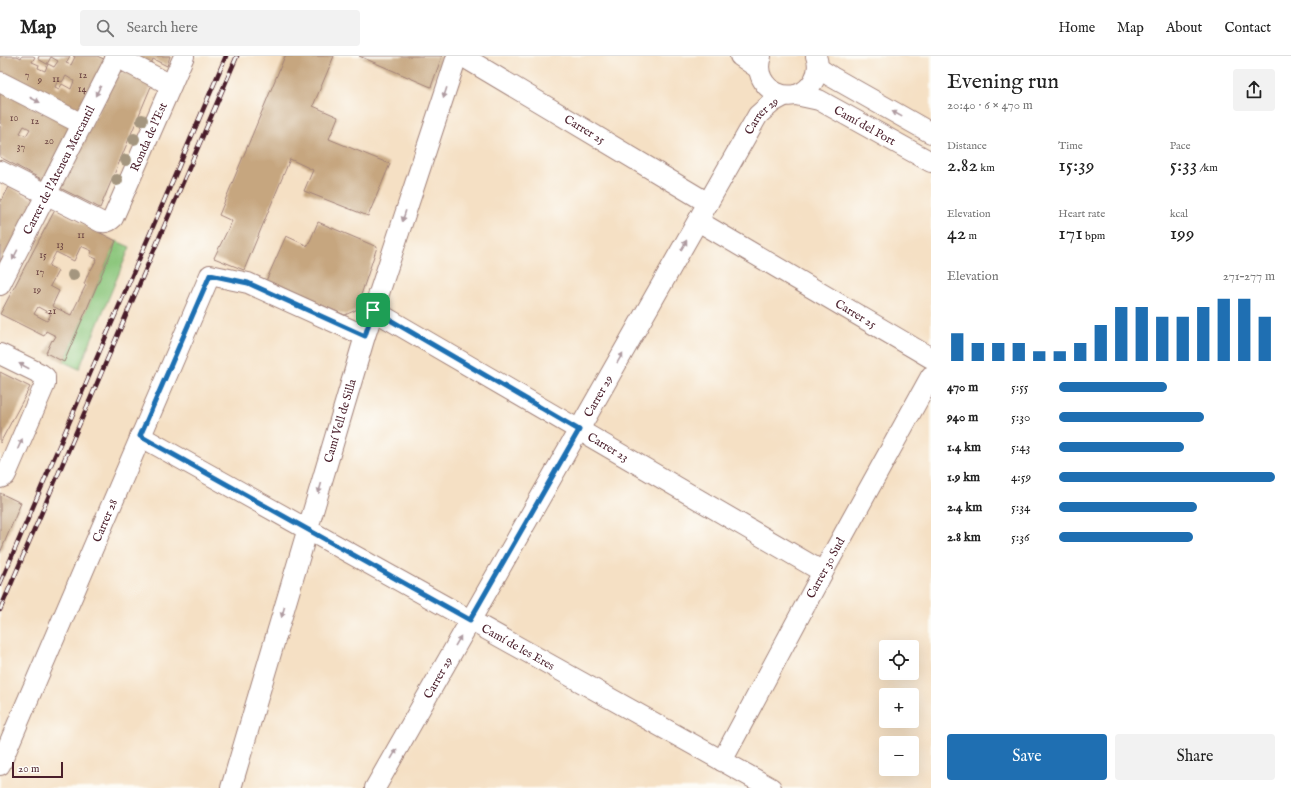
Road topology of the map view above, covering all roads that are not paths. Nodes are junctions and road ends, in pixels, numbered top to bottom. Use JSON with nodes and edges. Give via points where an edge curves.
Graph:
{"nodes":[{"id":1,"x":116,"y":56,"type":"edge"},
{"id":2,"x":184,"y":56,"type":"edge"},
{"id":3,"x":457,"y":56,"type":"edge"},
{"id":4,"x":462,"y":56,"type":"edge"},
{"id":5,"x":740,"y":56,"type":"edge"},
{"id":6,"x":817,"y":62,"type":"edge"},
{"id":7,"x":760,"y":63,"type":"edge"},
{"id":8,"x":0,"y":82,"type":"edge"},
{"id":9,"x":171,"y":84,"type":"junction"},
{"id":10,"x":790,"y":95,"type":"junction"},
{"id":11,"x":82,"y":124,"type":"junction"},
{"id":12,"x":931,"y":133,"type":"edge"},
{"id":13,"x":931,"y":162,"type":"edge"},
{"id":14,"x":0,"y":171,"type":"edge"},
{"id":15,"x":46,"y":195,"type":"junction"},
{"id":16,"x":708,"y":203,"type":"junction"},
{"id":17,"x":698,"y":221,"type":"junction"},
{"id":18,"x":0,"y":285,"type":"edge"},
{"id":19,"x":373,"y":310,"type":"junction"},
{"id":20,"x":365,"y":336,"type":"junction"},
{"id":21,"x":0,"y":354,"type":"edge"},
{"id":22,"x":931,"y":358,"type":"edge"},
{"id":23,"x":931,"y":376,"type":"edge"},
{"id":24,"x":579,"y":430,"type":"junction"},
{"id":25,"x":140,"y":436,"type":"junction"},
{"id":26,"x":1,"y":478,"type":"edge"},
{"id":27,"x":307,"y":530,"type":"junction"},
{"id":28,"x":823,"y":572,"type":"junction"},
{"id":29,"x":470,"y":620,"type":"junction"},
{"id":30,"x":722,"y":761,"type":"junction"},
{"id":31,"x":0,"y":765,"type":"edge"},
{"id":32,"x":231,"y":788,"type":"edge"},
{"id":33,"x":375,"y":788,"type":"edge"},
{"id":34,"x":771,"y":788,"type":"edge"}],
"edges":[{"from":1,"to":9,"type":"street"},
{"from":1,"to":11,"type":"street","name":"Carrer de l'Ateneu Mercantil","one_way":true},
{"from":2,"to":9,"type":"street","name":"Ronda de l'Est"},
{"from":3,"to":19,"type":"street","name":"Camí Vell de Silla","one_way":true},
{"from":4,"to":16,"type":"street","name":"Carrer 25"},
{"from":5,"to":7,"type":"street"},
{"from":6,"to":10,"type":"street","name":"Carrer 29","via":[[816,77],[812,85],[804,91]]},
{"from":12,"to":6,"type":"street","one_way":true,"via":[[832,77]]},
{"from":7,"to":10,"type":"street","name":"Camí del Port","via":[[762,79],[767,87],[775,93]]},
{"from":8,"to":11,"type":"street","one_way":true},
{"from":9,"to":15,"type":"street","name":"Ronda de l'Est","via":[[113,218],[109,222],[101,222]]},
{"from":10,"to":13,"type":"street","name":"Camí del Port","via":[[819,100]]},
{"from":10,"to":16,"type":"street","name":"Carrer 29","via":[[773,102],[758,115]]},
{"from":11,"to":15,"type":"street","name":"Carrer de l'Ateneu Mercantil"},
{"from":14,"to":15,"type":"street"},
{"from":15,"to":18,"type":"street","name":"Carrer de l'Ateneu Mercantil","one_way":true},
{"from":16,"to":17,"type":"street","name":"Carrer 29"},
{"from":17,"to":22,"type":"street","name":"Carrer 25"},
{"from":24,"to":17,"type":"street","name":"Carrer 29","one_way":true},
{"from":19,"to":20,"type":"street","name":"Camí Vell de Silla"},
{"from":19,"to":24,"type":"street","name":"Carrer 23"},
{"from":20,"to":25,"type":"street","name":"Carrer 28","via":[[248,283],[210,275]]},
{"from":20,"to":27,"type":"street","name":"Camí Vell de Silla","one_way":true},
{"from":26,"to":21,"type":"street","one_way":true,"via":[[7,472],[45,387],[45,381],[41,374]]},
{"from":23,"to":28,"type":"street","name":"Carrer 30 Sud"},
{"from":24,"to":28,"type":"street","name":"Carrer 23"},
{"from":24,"to":29,"type":"street","name":"Carrer 29"},
{"from":25,"to":27,"type":"street","name":"Camí de les Eres"},
{"from":25,"to":31,"type":"street","name":"Carrer 28"},
{"from":27,"to":29,"type":"street","name":"Camí de les Eres"},
{"from":27,"to":32,"type":"street","name":"Camí Vell de Silla","one_way":true},
{"from":28,"to":30,"type":"street","name":"Carrer 30 Sud"},
{"from":29,"to":30,"type":"street","name":"Camí de les Eres"},
{"from":33,"to":29,"type":"street","name":"Carrer 29","one_way":true},
{"from":30,"to":34,"type":"street","name":"Camí de les Eres"}]}
